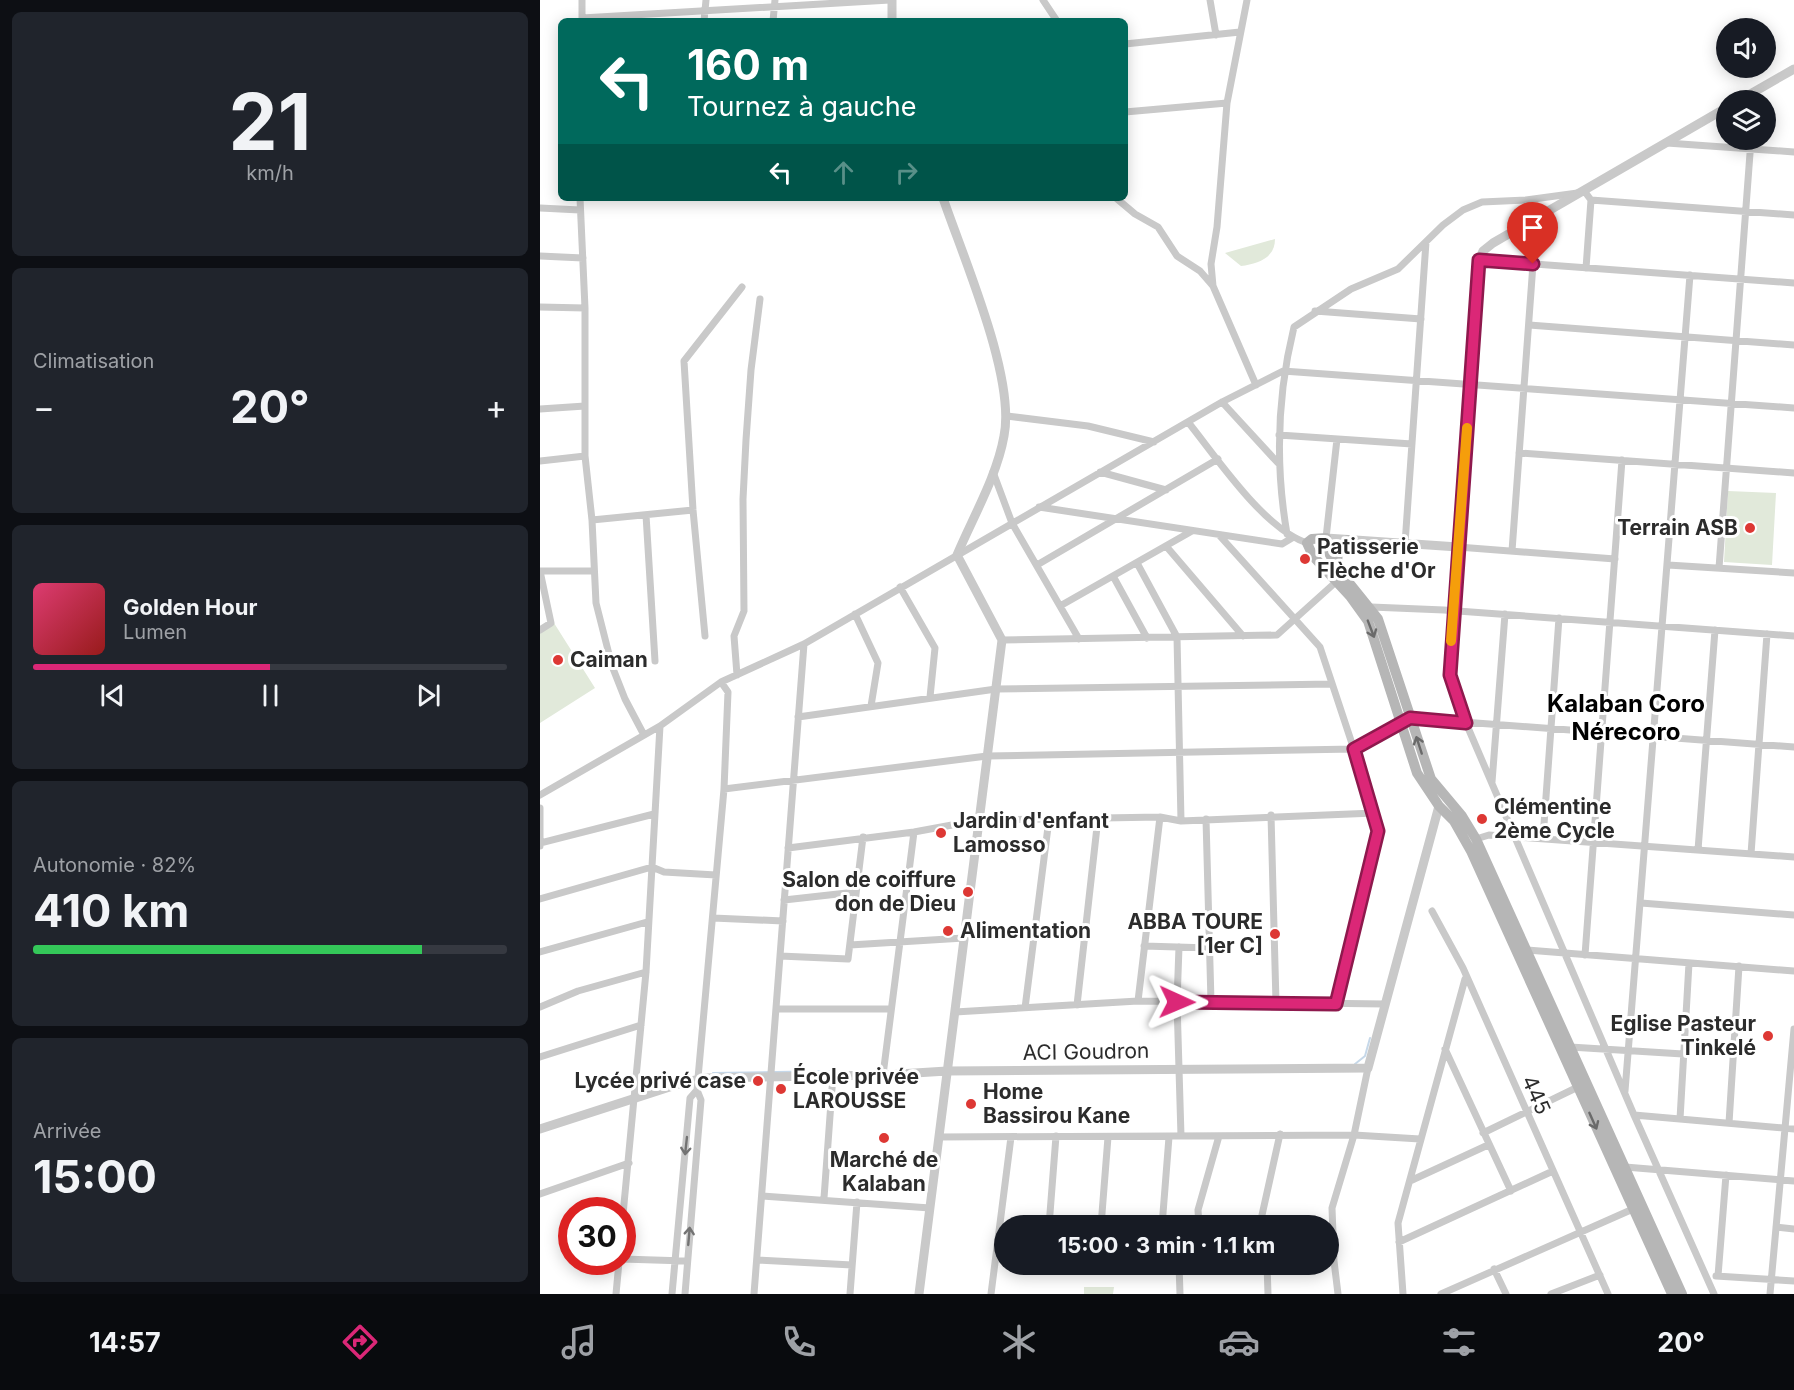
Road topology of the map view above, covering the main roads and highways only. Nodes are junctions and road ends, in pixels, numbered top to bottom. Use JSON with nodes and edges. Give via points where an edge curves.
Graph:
{"nodes":[{"id":1,"x":1348,"y":540,"type":"road end"},
{"id":2,"x":1337,"y":568,"type":"junction"},
{"id":3,"x":1405,"y":721,"type":"junction"},
{"id":4,"x":1442,"y":801,"type":"junction"},
{"id":5,"x":1672,"y":1294,"type":"edge"},
{"id":6,"x":1682,"y":1294,"type":"edge"}],
"edges":[{"from":1,"to":2,"type":"main road","via":[[1338,550]]},
{"from":2,"to":3,"type":"main road","via":[[1371,607],[1383,630]]},
{"from":2,"to":3,"type":"main road","one_way":true,"via":[[1326,538],[1307,543],[1313,556],[1368,621]]},
{"from":3,"to":4,"type":"main road"},
{"from":4,"to":5,"type":"main road","one_way":true,"via":[[1465,838]]},
{"from":4,"to":6,"type":"main road","via":[[1462,816],[1476,839]]}]}
